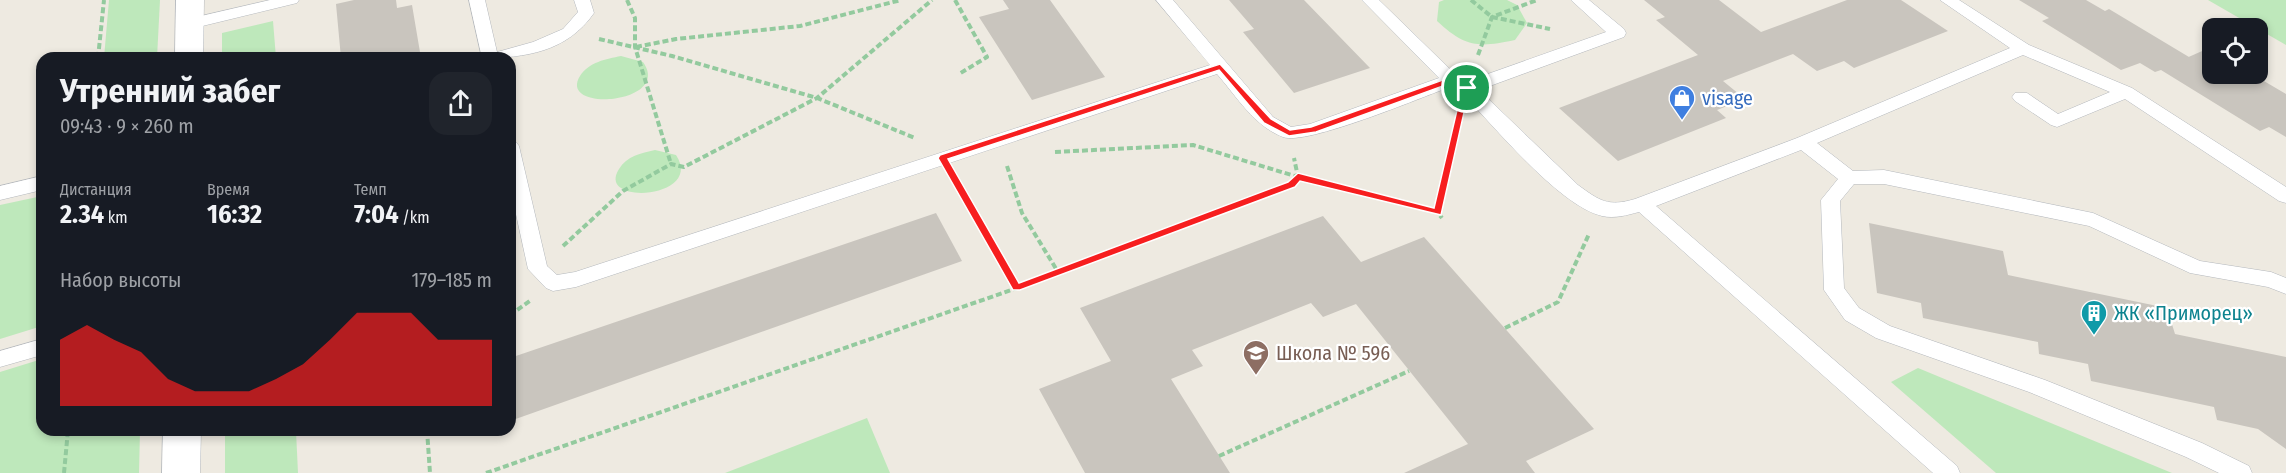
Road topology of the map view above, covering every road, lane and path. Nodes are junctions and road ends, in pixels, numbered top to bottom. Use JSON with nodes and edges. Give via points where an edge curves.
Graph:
{"nodes":[{"id":1,"x":104,"y":0,"type":"edge"},
{"id":2,"x":291,"y":0,"type":"edge"},
{"id":3,"x":477,"y":0,"type":"edge"},
{"id":4,"x":582,"y":0,"type":"edge"},
{"id":5,"x":627,"y":0,"type":"edge"},
{"id":6,"x":901,"y":0,"type":"edge"},
{"id":7,"x":932,"y":0,"type":"edge"},
{"id":8,"x":955,"y":0,"type":"edge"},
{"id":9,"x":1164,"y":0,"type":"edge"},
{"id":10,"x":1370,"y":0,"type":"edge"},
{"id":11,"x":1471,"y":0,"type":"edge"},
{"id":12,"x":1537,"y":0,"type":"edge"},
{"id":13,"x":1579,"y":0,"type":"edge"},
{"id":14,"x":1948,"y":0,"type":"edge"},
{"id":15,"x":190,"y":12,"type":"edge"},
{"id":16,"x":1492,"y":17,"type":"junction"},
{"id":17,"x":568,"y":33,"type":"junction"},
{"id":18,"x":1599,"y":40,"type":"junction"},
{"id":19,"x":635,"y":47,"type":"junction"},
{"id":20,"x":2023,"y":49,"type":"junction"},
{"id":21,"x":99,"y":52,"type":"edge"},
{"id":22,"x":189,"y":52,"type":"edge"},
{"id":23,"x":490,"y":52,"type":"edge"},
{"id":24,"x":516,"y":52,"type":"edge"},
{"id":25,"x":1220,"y":67,"type":"junction"},
{"id":26,"x":959,"y":74,"type":"dead end"},
{"id":27,"x":1459,"y":84,"type":"junction"},
{"id":28,"x":2126,"y":92,"type":"junction"},
{"id":29,"x":2020,"y":97,"type":"dead end"},
{"id":30,"x":817,"y":98,"type":"junction"},
{"id":31,"x":1289,"y":133,"type":"junction"},
{"id":32,"x":998,"y":139,"type":"junction"},
{"id":33,"x":1803,"y":142,"type":"junction"},
{"id":34,"x":1051,"y":152,"type":"dead end"},
{"id":35,"x":943,"y":158,"type":"junction"},
{"id":36,"x":670,"y":164,"type":"junction"},
{"id":37,"x":516,"y":172,"type":"edge"},
{"id":38,"x":1298,"y":177,"type":"junction"},
{"id":39,"x":1849,"y":178,"type":"junction"},
{"id":40,"x":36,"y":184,"type":"edge"},
{"id":41,"x":0,"y":193,"type":"edge"},
{"id":42,"x":2286,"y":196,"type":"edge"},
{"id":43,"x":1642,"y":204,"type":"junction"},
{"id":44,"x":1600,"y":209,"type":"junction"},
{"id":45,"x":1437,"y":213,"type":"junction"},
{"id":46,"x":1442,"y":218,"type":"dead end"},
{"id":47,"x":538,"y":269,"type":"junction"},
{"id":48,"x":1058,"y":272,"type":"junction"},
{"id":49,"x":2286,"y":286,"type":"edge"},
{"id":50,"x":1017,"y":288,"type":"junction"},
{"id":51,"x":1505,"y":328,"type":"dead end"},
{"id":52,"x":36,"y":349,"type":"edge"},
{"id":53,"x":0,"y":359,"type":"edge"},
{"id":54,"x":1409,"y":370,"type":"dead end"},
{"id":55,"x":67,"y":436,"type":"edge"},
{"id":56,"x":182,"y":436,"type":"edge"},
{"id":57,"x":427,"y":436,"type":"edge"},
{"id":58,"x":1219,"y":456,"type":"dead end"},
{"id":59,"x":64,"y":473,"type":"edge"},
{"id":60,"x":181,"y":473,"type":"edge"},
{"id":61,"x":430,"y":473,"type":"edge"},
{"id":62,"x":486,"y":473,"type":"edge"},
{"id":63,"x":1949,"y":473,"type":"edge"},
{"id":64,"x":2241,"y":473,"type":"edge"}],
"edges":[{"from":1,"to":21,"type":"path"},
{"from":2,"to":15,"type":"lane"},
{"from":3,"to":23,"type":"lane"},
{"from":4,"to":17,"type":"lane","via":[[586,13]]},
{"from":5,"to":19,"type":"path","via":[[635,18]]},
{"from":6,"to":19,"type":"path","via":[[800,26]]},
{"from":7,"to":30,"type":"path"},
{"from":8,"to":26,"type":"path","via":[[987,57]]},
{"from":9,"to":25,"type":"lane"},
{"from":10,"to":27,"type":"lane"},
{"from":11,"to":16,"type":"path"},
{"from":12,"to":16,"type":"path"},
{"from":13,"to":18,"type":"lane","via":[[1618,33]]},
{"from":14,"to":20,"type":"lane"},
{"from":15,"to":22,"type":"street"},
{"from":16,"to":18,"type":"path"},
{"from":16,"to":27,"type":"path"},
{"from":17,"to":19,"type":"path"},
{"from":17,"to":24,"type":"lane"},
{"from":18,"to":27,"type":"lane"},
{"from":19,"to":30,"type":"path"},
{"from":19,"to":36,"type":"path"},
{"from":20,"to":28,"type":"lane"},
{"from":20,"to":33,"type":"lane"},
{"from":25,"to":31,"type":"lane","via":[[1267,121]]},
{"from":25,"to":32,"type":"lane"},
{"from":27,"to":31,"type":"lane","via":[[1312,130]]},
{"from":27,"to":44,"type":"lane","via":[[1574,194]]},
{"from":27,"to":45,"type":"path"},
{"from":28,"to":29,"type":"lane","via":[[2057,121]]},
{"from":28,"to":42,"type":"lane"},
{"from":30,"to":35,"type":"path","via":[[921,141]]},
{"from":30,"to":36,"type":"path","via":[[684,167]]},
{"from":31,"to":38,"type":"path"},
{"from":32,"to":35,"type":"lane"},
{"from":32,"to":48,"type":"path","via":[[1022,213]]},
{"from":33,"to":39,"type":"lane"},
{"from":33,"to":43,"type":"lane"},
{"from":34,"to":38,"type":"path","via":[[1193,145]]},
{"from":35,"to":47,"type":"lane","via":[[576,279],[553,283]]},
{"from":35,"to":50,"type":"path"},
{"from":36,"to":47,"type":"path","via":[[624,191]]},
{"from":37,"to":47,"type":"lane"},
{"from":38,"to":45,"type":"path"},
{"from":38,"to":48,"type":"path","via":[[1292,184]]},
{"from":39,"to":49,"type":"lane","via":[[1884,177],[2092,220],[2197,268]]},
{"from":39,"to":64,"type":"lane","via":[[1830,200],[1834,290],[1852,314],[1884,332],[2037,386]]},
{"from":40,"to":41,"type":"lane"},
{"from":43,"to":44,"type":"lane","via":[[1624,210]]},
{"from":43,"to":63,"type":"lane"},
{"from":44,"to":51,"type":"path","via":[[1558,302]]},
{"from":45,"to":46,"type":"path"},
{"from":48,"to":50,"type":"path"},
{"from":50,"to":62,"type":"path"},
{"from":52,"to":53,"type":"lane"},
{"from":54,"to":58,"type":"path"},
{"from":55,"to":59,"type":"path"},
{"from":56,"to":60,"type":"street"},
{"from":57,"to":61,"type":"path"}]}
